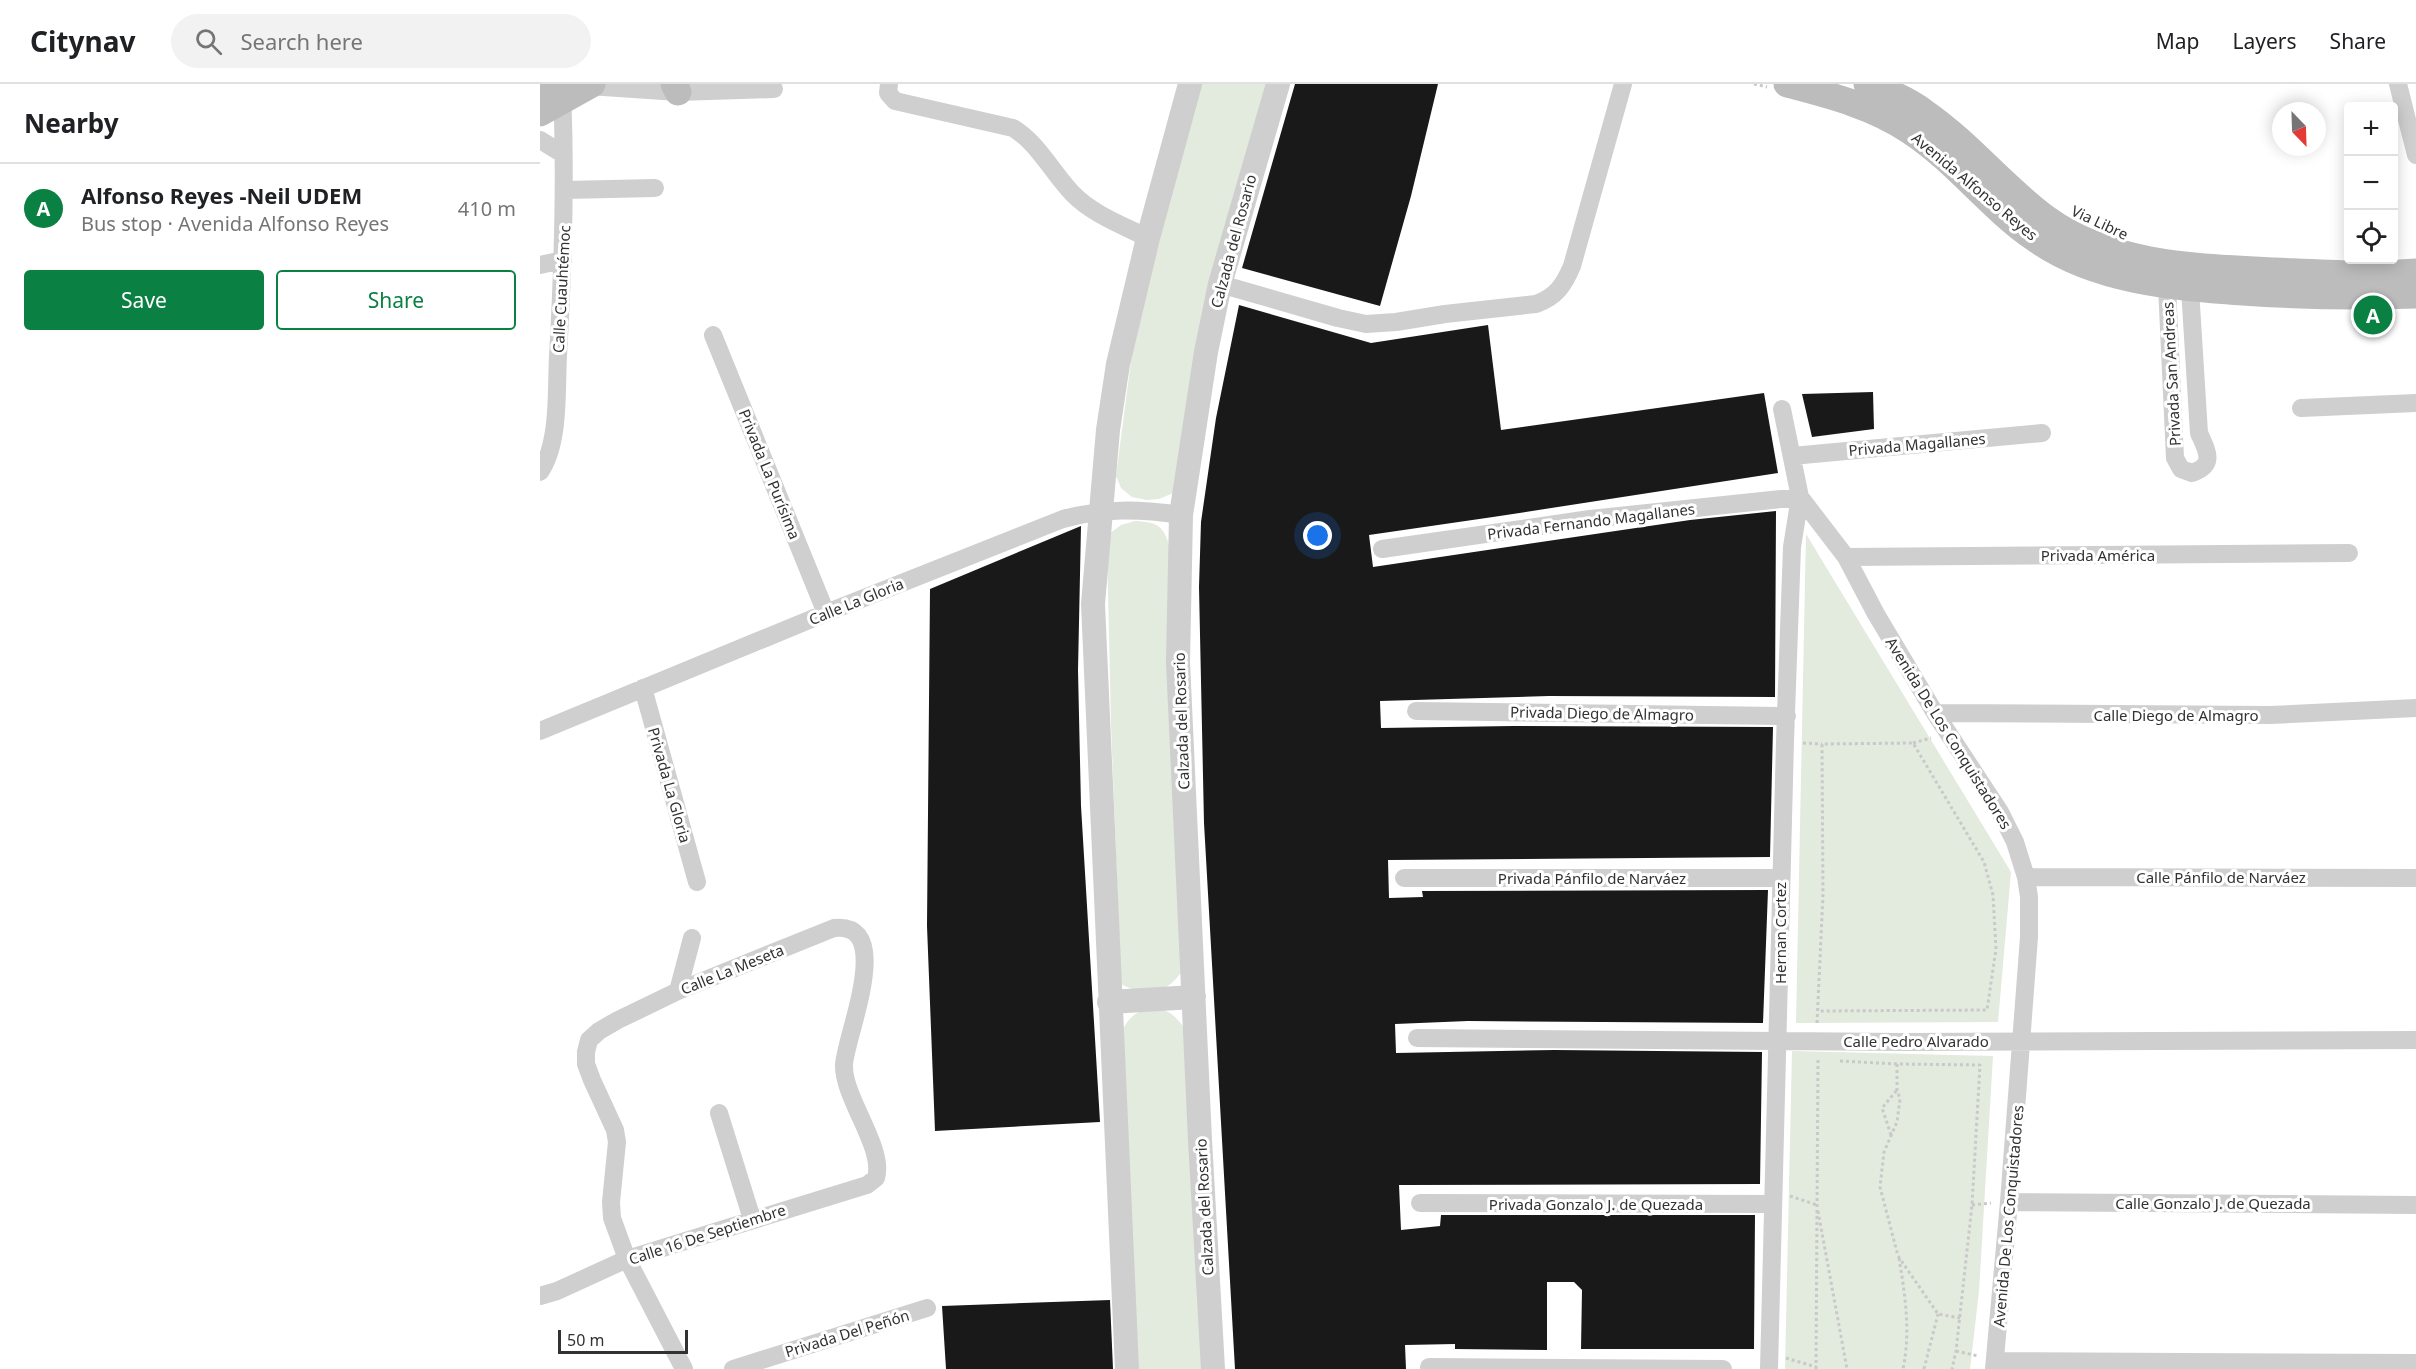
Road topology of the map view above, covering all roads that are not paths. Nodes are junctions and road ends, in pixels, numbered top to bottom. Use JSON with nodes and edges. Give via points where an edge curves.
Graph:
{"nodes":[{"id":1,"x":1190,"y":84,"type":"edge"},
{"id":2,"x":1278,"y":84,"type":"edge"},
{"id":3,"x":1623,"y":84,"type":"edge"},
{"id":4,"x":1787,"y":84,"type":"edge"},
{"id":5,"x":1867,"y":84,"type":"edge"},
{"id":6,"x":2398,"y":84,"type":"edge"},
{"id":7,"x":591,"y":85,"type":"edge"},
{"id":8,"x":676,"y":88,"type":"edge"},
{"id":9,"x":774,"y":89,"type":"dead end"},
{"id":10,"x":889,"y":89,"type":"edge"},
{"id":11,"x":551,"y":94,"type":"edge"},
{"id":12,"x":540,"y":140,"type":"edge"},
{"id":13,"x":563,"y":154,"type":"junction"},
{"id":14,"x":2416,"y":155,"type":"edge"},
{"id":15,"x":655,"y":188,"type":"dead end"},
{"id":16,"x":564,"y":190,"type":"junction"},
{"id":17,"x":1148,"y":238,"type":"junction"},
{"id":18,"x":563,"y":260,"type":"junction"},
{"id":19,"x":540,"y":265,"type":"edge"},
{"id":20,"x":2416,"y":272,"type":"edge"},
{"id":21,"x":1220,"y":285,"type":"junction"},
{"id":22,"x":2178,"y":287,"type":"junction"},
{"id":23,"x":2416,"y":295,"type":"edge"},
{"id":24,"x":713,"y":335,"type":"dead end"},
{"id":25,"x":2416,"y":403,"type":"edge"},
{"id":26,"x":2301,"y":408,"type":"dead end"},
{"id":27,"x":1782,"y":409,"type":"dead end"},
{"id":28,"x":2042,"y":434,"type":"dead end"},
{"id":29,"x":546,"y":449,"type":"edge"},
{"id":30,"x":1792,"y":456,"type":"junction"},
{"id":31,"x":540,"y":472,"type":"edge"},
{"id":32,"x":1800,"y":497,"type":"junction"},
{"id":33,"x":1102,"y":510,"type":"junction"},
{"id":34,"x":1181,"y":515,"type":"junction"},
{"id":35,"x":1382,"y":549,"type":"dead end"},
{"id":36,"x":2349,"y":553,"type":"dead end"},
{"id":37,"x":1846,"y":557,"type":"junction"},
{"id":38,"x":826,"y":613,"type":"junction"},
{"id":39,"x":643,"y":688,"type":"junction"},
{"id":40,"x":2416,"y":708,"type":"edge"},
{"id":41,"x":1416,"y":711,"type":"dead end"},
{"id":42,"x":1935,"y":713,"type":"junction"},
{"id":43,"x":1787,"y":716,"type":"junction"},
{"id":44,"x":540,"y":731,"type":"edge"},
{"id":45,"x":2026,"y":877,"type":"junction"},
{"id":46,"x":1404,"y":878,"type":"dead end"},
{"id":47,"x":1780,"y":878,"type":"junction"},
{"id":48,"x":2416,"y":878,"type":"edge"},
{"id":49,"x":697,"y":882,"type":"dead end"},
{"id":50,"x":692,"y":938,"type":"dead end"},
{"id":51,"x":678,"y":990,"type":"junction"},
{"id":52,"x":1194,"y":997,"type":"junction"},
{"id":53,"x":1109,"y":1002,"type":"junction"},
{"id":54,"x":1416,"y":1038,"type":"dead end"},
{"id":55,"x":2416,"y":1040,"type":"edge"},
{"id":56,"x":1779,"y":1041,"type":"junction"},
{"id":57,"x":2021,"y":1041,"type":"junction"},
{"id":58,"x":719,"y":1113,"type":"dead end"},
{"id":59,"x":876,"y":1178,"type":"joint"},
{"id":60,"x":1772,"y":1197,"type":"junction"},
{"id":61,"x":2009,"y":1202,"type":"junction"},
{"id":62,"x":1420,"y":1203,"type":"dead end"},
{"id":63,"x":2416,"y":1205,"type":"edge"},
{"id":64,"x":752,"y":1219,"type":"junction"},
{"id":65,"x":627,"y":1259,"type":"junction"},
{"id":66,"x":540,"y":1296,"type":"edge"},
{"id":67,"x":927,"y":1308,"type":"dead end"},
{"id":68,"x":1769,"y":1361,"type":"edge"},
{"id":69,"x":2416,"y":1363,"type":"edge"},
{"id":70,"x":1995,"y":1365,"type":"edge"},
{"id":71,"x":1429,"y":1367,"type":"dead end"},
{"id":72,"x":684,"y":1369,"type":"edge"},
{"id":73,"x":733,"y":1369,"type":"edge"},
{"id":74,"x":1128,"y":1369,"type":"edge"},
{"id":75,"x":1213,"y":1369,"type":"edge"},
{"id":76,"x":1723,"y":1369,"type":"edge"}],
"edges":[{"from":1,"to":17,"type":"street"},
{"from":2,"to":21,"type":"street","name":"Calzada del Rosario"},
{"from":3,"to":21,"type":"street","via":[[1572,266],[1560,290],[1549,299],[1536,304],[1366,324]]},
{"from":4,"to":22,"type":"main road","name":"Avenida Alfonso Reyes","via":[[1838,98],[1910,131],[2002,213],[2054,249],[2106,272]]},
{"from":5,"to":20,"type":"main road","name":"Avenida Alfonso Reyes","via":[[1923,111],[2049,221],[2112,251],[2143,259],[2243,269],[2357,274]]},
{"from":6,"to":14,"type":"street"},
{"from":7,"to":8,"type":"street"},
{"from":7,"to":11,"type":"main road"},
{"from":8,"to":9,"type":"street"},
{"from":10,"to":17,"type":"street","via":[[895,101],[1012,128],[1027,136],[1079,199]]},
{"from":11,"to":13,"type":"street","name":"Calle Cuauhtémoc"},
{"from":12,"to":13,"type":"street"},
{"from":13,"to":16,"type":"street","name":"Calle Cuauhtémoc"},
{"from":15,"to":16,"type":"street"},
{"from":16,"to":18,"type":"street","name":"Calle Cuauhtémoc"},
{"from":17,"to":33,"type":"street","via":[[1118,364]]},
{"from":18,"to":19,"type":"street"},
{"from":18,"to":29,"type":"street","name":"Calle Cuauhtémoc"},
{"from":21,"to":34,"type":"street","name":"Calzada del Rosario"},
{"from":22,"to":22,"type":"street","name":"Privada San Andreas","via":[[2175,458],[2181,469],[2192,474],[2208,461],[2208,454],[2199,433],[2189,312]]},
{"from":22,"to":23,"type":"main road","name":"Avenida Alfonso Reyes","via":[[2310,296]]},
{"from":24,"to":38,"type":"street","name":"Privada La Purísima"},
{"from":25,"to":26,"type":"street"},
{"from":27,"to":30,"type":"street","name":"Avenida De Los Conquistadores"},
{"from":28,"to":30,"type":"street","name":"Privada Magallanes"},
{"from":29,"to":31,"type":"street","name":"Calle Cuauhtémoc"},
{"from":30,"to":32,"type":"street","name":"Avenida De Los Conquistadores"},
{"from":32,"to":35,"type":"street","name":"Privada Fernando Magallanes","via":[[1590,519]]},
{"from":32,"to":37,"type":"street","name":"Avenida De Los Conquistadores"},
{"from":32,"to":43,"type":"street","name":"Hernan Cortez","via":[[1792,547]]},
{"from":33,"to":34,"type":"street","name":"Calle La Gloria"},
{"from":33,"to":38,"type":"street","name":"Calle La Gloria","via":[[1037,528]]},
{"from":33,"to":53,"type":"street","via":[[1093,604]]},
{"from":34,"to":52,"type":"street","name":"Calzada del Rosario","via":[[1178,663]]},
{"from":36,"to":37,"type":"street","name":"Privada América"},
{"from":37,"to":42,"type":"street","name":"Avenida De Los Conquistadores"},
{"from":38,"to":39,"type":"street","name":"Calle La Gloria"},
{"from":39,"to":44,"type":"street","name":"Calle La Gloria"},
{"from":39,"to":49,"type":"street","name":"Privada La Gloria"},
{"from":40,"to":42,"type":"street","name":"Calle Diego de Almagro","via":[[2270,715]]},
{"from":41,"to":43,"type":"street","name":"Privada Diego de Almagro"},
{"from":42,"to":45,"type":"street","name":"Avenida De Los Conquistadores","via":[[2000,812]]},
{"from":43,"to":47,"type":"street","name":"Hernan Cortez"},
{"from":45,"to":48,"type":"street","name":"Calle Pánfilo de Narváez"},
{"from":45,"to":57,"type":"street","name":"Avenida De Los Conquistadores","via":[[2029,936]]},
{"from":46,"to":47,"type":"street","name":"Privada Pánfilo de Narváez"},
{"from":47,"to":56,"type":"street","name":"Hernan Cortez"},
{"from":50,"to":51,"type":"street"},
{"from":51,"to":59,"type":"street","name":"Calle La Meseta","via":[[834,928],[844,927],[858,935],[866,957],[844,1065],[846,1080],[878,1161]]},
{"from":51,"to":65,"type":"street","name":"Calle La Meseta","via":[[599,1031],[589,1040],[586,1052],[586,1064],[615,1130],[612,1218]]},
{"from":52,"to":53,"type":"street"},
{"from":52,"to":75,"type":"street","name":"Calzada del Rosario"},
{"from":53,"to":74,"type":"street"},
{"from":54,"to":56,"type":"street","name":"Calle Pedro Alvarado"},
{"from":55,"to":57,"type":"street","name":"Calle Pedro Alvarado"},
{"from":56,"to":57,"type":"street","name":"Calle Pedro Alvarado"},
{"from":56,"to":60,"type":"street","name":"Hernan Cortez"},
{"from":57,"to":61,"type":"street","name":"Avenida De Los Conquistadores"},
{"from":58,"to":64,"type":"street"},
{"from":59,"to":64,"type":"street","name":"Calle 16 De Septiembre","via":[[867,1185]]},
{"from":60,"to":62,"type":"street","name":"Privada Gonzalo J. de Quezada"},
{"from":60,"to":68,"type":"street","name":"Hernan Cortez"},
{"from":61,"to":63,"type":"street","name":"Calle Gonzalo J. de Quezada"},
{"from":61,"to":70,"type":"street","name":"Avenida De Los Conquistadores"},
{"from":64,"to":65,"type":"street","name":"Calle 16 De Septiembre"},
{"from":65,"to":66,"type":"street","name":"Calle 16 De Septiembre"},
{"from":65,"to":72,"type":"street"},
{"from":67,"to":73,"type":"street","name":"Privada Del Peñón"},
{"from":69,"to":70,"type":"street"},
{"from":71,"to":76,"type":"street"}]}
